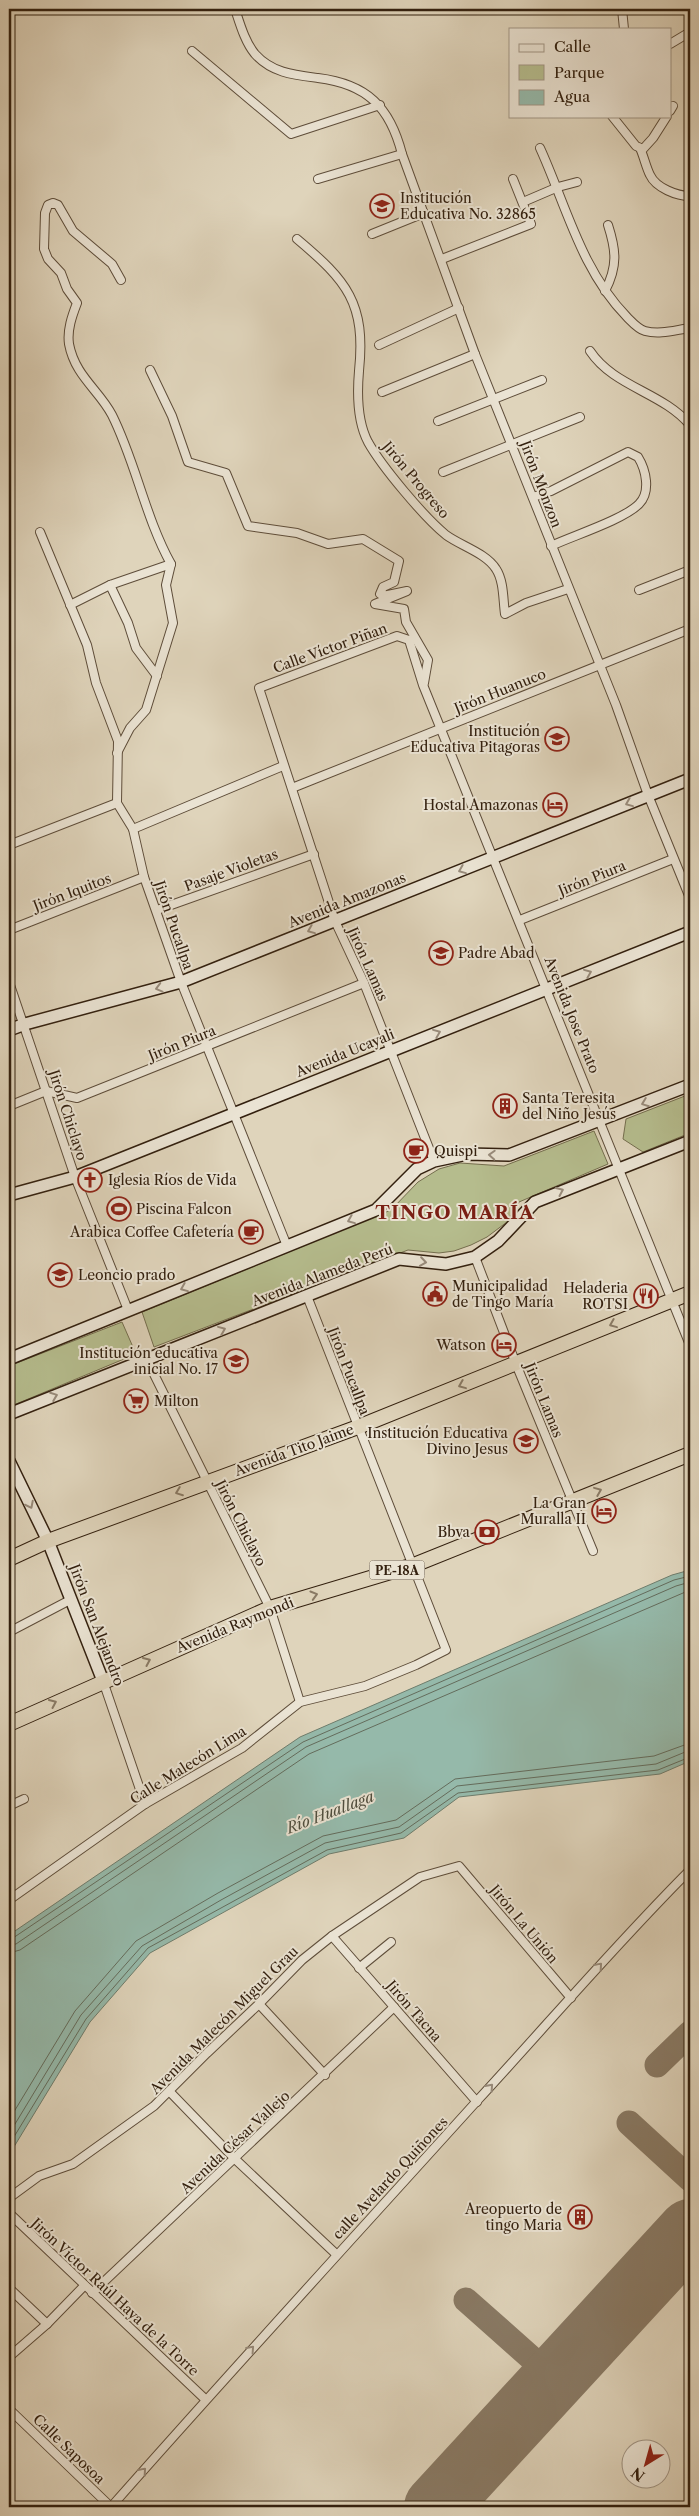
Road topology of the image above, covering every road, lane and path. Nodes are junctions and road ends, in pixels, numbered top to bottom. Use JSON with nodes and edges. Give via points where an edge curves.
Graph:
{"nodes":[{"id":1,"x":235,"y":9,"type":"edge"},
{"id":2,"x":622,"y":9,"type":"edge"},
{"id":3,"x":624,"y":28,"type":"edge"},
{"id":4,"x":690,"y":32,"type":"edge"},
{"id":5,"x":672,"y":43,"type":"edge"},
{"id":6,"x":192,"y":51,"type":"dead end"},
{"id":7,"x":380,"y":105,"type":"junction"},
{"id":8,"x":614,"y":118,"type":"edge"},
{"id":9,"x":666,"y":118,"type":"edge"},
{"id":10,"x":540,"y":148,"type":"dead end"},
{"id":11,"x":640,"y":148,"type":"junction"},
{"id":12,"x":402,"y":154,"type":"junction"},
{"id":13,"x":512,"y":179,"type":"dead end"},
{"id":14,"x":318,"y":180,"type":"dead end"},
{"id":15,"x":577,"y":182,"type":"dead end"},
{"id":16,"x":558,"y":187,"type":"junction"},
{"id":17,"x":690,"y":196,"type":"edge"},
{"id":18,"x":523,"y":202,"type":"junction"},
{"id":19,"x":424,"y":213,"type":"junction"},
{"id":20,"x":608,"y":225,"type":"dead end"},
{"id":21,"x":372,"y":234,"type":"dead end"},
{"id":22,"x":296,"y":239,"type":"dead end"},
{"id":23,"x":442,"y":259,"type":"junction"},
{"id":24,"x":121,"y":280,"type":"dead end"},
{"id":25,"x":605,"y":290,"type":"junction"},
{"id":26,"x":459,"y":308,"type":"junction"},
{"id":27,"x":690,"y":328,"type":"edge"},
{"id":28,"x":379,"y":345,"type":"dead end"},
{"id":29,"x":590,"y":351,"type":"dead end"},
{"id":30,"x":476,"y":354,"type":"junction"},
{"id":31,"x":150,"y":370,"type":"dead end"},
{"id":32,"x":542,"y":380,"type":"dead end"},
{"id":33,"x":382,"y":392,"type":"dead end"},
{"id":34,"x":494,"y":400,"type":"junction"},
{"id":35,"x":580,"y":417,"type":"dead end"},
{"id":36,"x":438,"y":421,"type":"dead end"},
{"id":37,"x":690,"y":425,"type":"edge"},
{"id":38,"x":512,"y":444,"type":"junction"},
{"id":39,"x":443,"y":472,"type":"dead end"},
{"id":40,"x":533,"y":497,"type":"junction"},
{"id":41,"x":40,"y":532,"type":"dead end"},
{"id":42,"x":551,"y":546,"type":"junction"},
{"id":43,"x":171,"y":564,"type":"junction"},
{"id":44,"x":690,"y":570,"type":"edge"},
{"id":45,"x":110,"y":585,"type":"junction"},
{"id":46,"x":568,"y":589,"type":"junction"},
{"id":47,"x":639,"y":590,"type":"dead end"},
{"id":48,"x":70,"y":605,"type":"junction"},
{"id":49,"x":690,"y":629,"type":"edge"},
{"id":50,"x":409,"y":640,"type":"joint"},
{"id":51,"x":600,"y":665,"type":"junction"},
{"id":52,"x":157,"y":676,"type":"junction"},
{"id":53,"x":423,"y":685,"type":"junction"},
{"id":54,"x":259,"y":688,"type":"joint"},
{"id":55,"x":441,"y":728,"type":"junction"},
{"id":56,"x":116,"y":754,"type":"junction"},
{"id":57,"x":283,"y":766,"type":"junction"},
{"id":58,"x":690,"y":779,"type":"edge"},
{"id":59,"x":292,"y":788,"type":"junction"},
{"id":60,"x":648,"y":795,"type":"junction"},
{"id":61,"x":117,"y":802,"type":"junction"},
{"id":62,"x":132,"y":829,"type":"junction"},
{"id":63,"x":9,"y":845,"type":"edge"},
{"id":64,"x":314,"y":854,"type":"junction"},
{"id":65,"x":494,"y":857,"type":"junction"},
{"id":66,"x":673,"y":859,"type":"junction"},
{"id":67,"x":144,"y":878,"type":"junction"},
{"id":68,"x":690,"y":898,"type":"edge"},
{"id":69,"x":157,"y":910,"type":"junction"},
{"id":70,"x":520,"y":920,"type":"junction"},
{"id":71,"x":335,"y":921,"type":"junction"},
{"id":72,"x":9,"y":930,"type":"edge"},
{"id":73,"x":690,"y":932,"type":"edge"},
{"id":74,"x":9,"y":982,"type":"edge"},
{"id":75,"x":181,"y":982,"type":"junction"},
{"id":76,"x":364,"y":983,"type":"junction"},
{"id":77,"x":548,"y":988,"type":"junction"},
{"id":78,"x":25,"y":1024,"type":"junction"},
{"id":79,"x":9,"y":1030,"type":"edge"},
{"id":80,"x":207,"y":1047,"type":"junction"},
{"id":81,"x":392,"y":1051,"type":"junction"},
{"id":82,"x":690,"y":1086,"type":"edge"},
{"id":83,"x":46,"y":1091,"type":"junction"},
{"id":84,"x":9,"y":1106,"type":"edge"},
{"id":85,"x":234,"y":1114,"type":"junction"},
{"id":86,"x":601,"y":1120,"type":"junction"},
{"id":87,"x":690,"y":1141,"type":"edge"},
{"id":88,"x":434,"y":1161,"type":"junction"},
{"id":89,"x":620,"y":1168,"type":"junction"},
{"id":90,"x":75,"y":1177,"type":"junction"},
{"id":91,"x":9,"y":1195,"type":"edge"},
{"id":92,"x":287,"y":1246,"type":"junction"},
{"id":93,"x":475,"y":1257,"type":"junction"},
{"id":94,"x":690,"y":1293,"type":"edge"},
{"id":95,"x":306,"y":1296,"type":"junction"},
{"id":96,"x":672,"y":1300,"type":"junction"},
{"id":97,"x":128,"y":1310,"type":"junction"},
{"id":98,"x":690,"y":1345,"type":"edge"},
{"id":99,"x":9,"y":1359,"type":"edge"},
{"id":100,"x":147,"y":1360,"type":"junction"},
{"id":101,"x":516,"y":1364,"type":"junction"},
{"id":102,"x":9,"y":1414,"type":"edge"},
{"id":103,"x":358,"y":1427,"type":"junction"},
{"id":104,"x":690,"y":1454,"type":"edge"},
{"id":105,"x":9,"y":1461,"type":"edge"},
{"id":106,"x":11,"y":1475,"type":"edge"},
{"id":107,"x":206,"y":1482,"type":"junction"},
{"id":108,"x":572,"y":1502,"type":"junction"},
{"id":109,"x":48,"y":1541,"type":"junction"},
{"id":110,"x":593,"y":1551,"type":"dead end"},
{"id":111,"x":9,"y":1559,"type":"edge"},
{"id":112,"x":414,"y":1565,"type":"junction"},
{"id":113,"x":70,"y":1600,"type":"junction"},
{"id":114,"x":270,"y":1608,"type":"junction"},
{"id":115,"x":9,"y":1632,"type":"edge"},
{"id":116,"x":446,"y":1650,"type":"joint"},
{"id":117,"x":103,"y":1681,"type":"junction"},
{"id":118,"x":300,"y":1702,"type":"junction"},
{"id":119,"x":9,"y":1724,"type":"edge"},
{"id":120,"x":24,"y":1799,"type":"dead end"},
{"id":121,"x":145,"y":1804,"type":"junction"},
{"id":122,"x":9,"y":1806,"type":"edge"},
{"id":123,"x":459,"y":1866,"type":"joint"},
{"id":124,"x":690,"y":1870,"type":"edge"},
{"id":125,"x":9,"y":1899,"type":"edge"},
{"id":126,"x":332,"y":1936,"type":"junction"},
{"id":127,"x":391,"y":1942,"type":"dead end"},
{"id":128,"x":359,"y":1968,"type":"junction"},
{"id":129,"x":571,"y":1998,"type":"junction"},
{"id":130,"x":259,"y":2004,"type":"junction"},
{"id":131,"x":394,"y":2008,"type":"junction"},
{"id":132,"x":325,"y":2075,"type":"junction"},
{"id":133,"x":170,"y":2092,"type":"junction"},
{"id":134,"x":477,"y":2102,"type":"junction"},
{"id":135,"x":235,"y":2159,"type":"junction"},
{"id":136,"x":9,"y":2198,"type":"edge"},
{"id":137,"x":9,"y":2213,"type":"edge"},
{"id":138,"x":336,"y":2254,"type":"junction"},
{"id":139,"x":84,"y":2286,"type":"junction"},
{"id":140,"x":9,"y":2288,"type":"edge"},
{"id":141,"x":92,"y":2293,"type":"junction"},
{"id":142,"x":47,"y":2324,"type":"junction"},
{"id":143,"x":9,"y":2358,"type":"edge"},
{"id":144,"x":205,"y":2399,"type":"junction"},
{"id":145,"x":9,"y":2409,"type":"edge"},
{"id":146,"x":111,"y":2507,"type":"edge"}],
"edges":[{"from":1,"to":7,"type":"street","name":"Jirón Monzon","via":[[254,52],[271,67],[290,75],[338,81],[357,88]]},
{"from":2,"to":3,"type":"street"},
{"from":4,"to":5,"type":"street"},
{"from":6,"to":7,"type":"street","via":[[291,134]]},
{"from":7,"to":12,"type":"street","name":"Jirón Monzon","via":[[396,130]]},
{"from":8,"to":11,"type":"street"},
{"from":9,"to":11,"type":"street","via":[[646,148]]},
{"from":10,"to":16,"type":"street"},
{"from":11,"to":17,"type":"street","via":[[650,176],[681,196]]},
{"from":12,"to":14,"type":"street"},
{"from":12,"to":19,"type":"street","name":"Jirón Monzon"},
{"from":13,"to":18,"type":"street"},
{"from":15,"to":16,"type":"street"},
{"from":16,"to":18,"type":"street"},
{"from":16,"to":25,"type":"street","via":[[582,252]]},
{"from":18,"to":23,"type":"street","via":[[531,224]]},
{"from":19,"to":21,"type":"street"},
{"from":19,"to":23,"type":"street","name":"Jirón Monzon"},
{"from":20,"to":25,"type":"street","via":[[615,248],[611,280]]},
{"from":22,"to":46,"type":"street","name":"Jirón Progreso","via":[[337,275],[355,304],[360,321],[358,405],[367,440],[378,457],[447,536],[496,568],[505,614]]},
{"from":23,"to":26,"type":"street","name":"Jirón Monzon"},
{"from":24,"to":43,"type":"street","via":[[106,258],[72,232],[58,205],[48,205],[44,249],[77,303],[70,324],[69,344],[83,378],[111,413]]},
{"from":25,"to":27,"type":"street","via":[[620,310],[643,330],[664,332]]},
{"from":26,"to":28,"type":"street"},
{"from":26,"to":30,"type":"street","name":"Jirón Monzon"},
{"from":29,"to":37,"type":"street","via":[[607,371],[670,407]]},
{"from":30,"to":33,"type":"street"},
{"from":30,"to":34,"type":"street","name":"Jirón Monzon"},
{"from":31,"to":53,"type":"street","via":[[172,416],[188,462],[226,473],[248,526],[297,533],[328,544],[363,539],[399,561],[394,582],[383,587],[380,594],[408,592],[375,604],[404,610],[406,622],[428,660]]},
{"from":32,"to":34,"type":"street"},
{"from":34,"to":36,"type":"street"},
{"from":34,"to":38,"type":"street","name":"Jirón Monzon"},
{"from":35,"to":38,"type":"street"},
{"from":38,"to":39,"type":"street"},
{"from":38,"to":40,"type":"street","name":"Jirón Monzon"},
{"from":40,"to":42,"type":"street","name":"Jirón Monzon"},
{"from":40,"to":42,"type":"street","via":[[551,491],[623,453],[632,452],[638,456],[644,470],[645,489],[638,505]]},
{"from":41,"to":48,"type":"street","name":"Jirón Pucallpa"},
{"from":42,"to":46,"type":"street","name":"Jirón Monzon"},
{"from":43,"to":45,"type":"street"},
{"from":43,"to":52,"type":"street","via":[[166,585],[173,622]]},
{"from":44,"to":47,"type":"street"},
{"from":45,"to":48,"type":"street"},
{"from":45,"to":52,"type":"street","via":[[136,648]]},
{"from":46,"to":51,"type":"street","name":"Jirón Monzon"},
{"from":48,"to":56,"type":"street","name":"Jirón Pucallpa","via":[[118,741]]},
{"from":49,"to":51,"type":"street","name":"Jirón Huanuco"},
{"from":50,"to":53,"type":"street","name":"Avenida Jose Prato"},
{"from":50,"to":54,"type":"street","name":"Calle Víctor Piñan","via":[[397,636]]},
{"from":51,"to":55,"type":"street","name":"Jirón Huanuco"},
{"from":51,"to":60,"type":"street","name":"Jirón Monzon"},
{"from":52,"to":56,"type":"street","via":[[146,710],[130,728]]},
{"from":53,"to":55,"type":"street","name":"Avenida Jose Prato"},
{"from":54,"to":57,"type":"street","name":"Jirón Lamas"},
{"from":55,"to":59,"type":"street","name":"Jirón Huanuco"},
{"from":55,"to":65,"type":"street","name":"Avenida Jose Prato"},
{"from":56,"to":61,"type":"street","name":"Jirón Pucallpa"},
{"from":57,"to":59,"type":"street","name":"Jirón Lamas"},
{"from":57,"to":62,"type":"street"},
{"from":58,"to":60,"type":"street","name":"Avenida Amazonas"},
{"from":59,"to":64,"type":"street","name":"Jirón Lamas"},
{"from":60,"to":65,"type":"street","name":"Avenida Amazonas","one_way":true},
{"from":60,"to":66,"type":"street","name":"Jirón Monzon"},
{"from":61,"to":62,"type":"street","name":"Jirón Pucallpa"},
{"from":61,"to":63,"type":"street"},
{"from":62,"to":67,"type":"street","name":"Jirón Pucallpa"},
{"from":64,"to":69,"type":"street","name":"Pasaje Violetas"},
{"from":64,"to":71,"type":"street","name":"Jirón Lamas"},
{"from":65,"to":70,"type":"street","name":"Avenida Jose Prato"},
{"from":65,"to":71,"type":"street","name":"Avenida Amazonas","one_way":true},
{"from":66,"to":68,"type":"street","name":"Jirón Monzon"},
{"from":66,"to":70,"type":"street","name":"Jirón Piura"},
{"from":67,"to":69,"type":"street","name":"Jirón Pucallpa"},
{"from":67,"to":72,"type":"street","name":"Jirón Iquitos"},
{"from":69,"to":75,"type":"street","name":"Jirón Pucallpa"},
{"from":70,"to":77,"type":"street","name":"Avenida Jose Prato"},
{"from":71,"to":75,"type":"street","name":"Avenida Amazonas","one_way":true},
{"from":71,"to":76,"type":"street","name":"Jirón Lamas"},
{"from":77,"to":73,"type":"street","name":"Avenida Ucayali","one_way":true},
{"from":74,"to":78,"type":"street","name":"Jirón Chiclayo"},
{"from":75,"to":78,"type":"street","name":"Avenida Amazonas","one_way":true},
{"from":75,"to":80,"type":"street","name":"Jirón Pucallpa"},
{"from":76,"to":80,"type":"street","name":"Jirón Piura"},
{"from":76,"to":81,"type":"street","name":"Jirón Lamas"},
{"from":81,"to":77,"type":"street","name":"Avenida Ucayali","one_way":true},
{"from":77,"to":86,"type":"street","name":"Avenida Jose Prato"},
{"from":78,"to":79,"type":"street","name":"Avenida Amazonas"},
{"from":78,"to":83,"type":"street","name":"Jirón Chiclayo"},
{"from":80,"to":83,"type":"street","name":"Jirón Piura","via":[[77,1098]]},
{"from":80,"to":85,"type":"street","name":"Jirón Pucallpa"},
{"from":81,"to":85,"type":"street","name":"Avenida Ucayali"},
{"from":81,"to":88,"type":"street","name":"Jirón Lamas"},
{"from":82,"to":86,"type":"street","one_way":true},
{"from":83,"to":84,"type":"street"},
{"from":83,"to":90,"type":"street","name":"Jirón Chiclayo"},
{"from":85,"to":90,"type":"street","name":"Avenida Ucayali"},
{"from":85,"to":92,"type":"street","name":"Jirón Pucallpa"},
{"from":86,"to":88,"type":"street","one_way":true,"via":[[508,1155],[467,1154]]},
{"from":86,"to":89,"type":"street","name":"Avenida Jose Prato"},
{"from":87,"to":89,"type":"street","name":"Avenida Alameda Perú"},
{"from":88,"to":92,"type":"street","one_way":true,"via":[[417,1169],[376,1210]]},
{"from":93,"to":89,"type":"street","name":"Avenida Alameda Perú","one_way":true,"via":[[498,1241],[535,1202]]},
{"from":89,"to":96,"type":"street","name":"Avenida Jose Prato"},
{"from":90,"to":91,"type":"street","name":"Avenida Ucayali"},
{"from":90,"to":97,"type":"street","name":"Jirón Chiclayo"},
{"from":92,"to":97,"type":"street","one_way":true},
{"from":95,"to":93,"type":"street","name":"Avenida Alameda Perú","one_way":true,"via":[[399,1259],[446,1264]]},
{"from":93,"to":101,"type":"street","name":"Jirón Lamas"},
{"from":94,"to":96,"type":"highway","name":"Avenida Tito Jaime"},
{"from":100,"to":95,"type":"street","name":"Avenida Alameda Perú","one_way":true},
{"from":95,"to":103,"type":"street","name":"Jirón Pucallpa"},
{"from":96,"to":98,"type":"street","name":"Avenida Jose Prato"},
{"from":96,"to":101,"type":"highway","name":"Avenida Tito Jaime","one_way":true},
{"from":97,"to":99,"type":"street"},
{"from":102,"to":100,"type":"street","name":"Avenida Alameda Perú","one_way":true},
{"from":100,"to":107,"type":"street","name":"Jirón Chiclayo"},
{"from":101,"to":103,"type":"highway","name":"Avenida Tito Jaime","one_way":true},
{"from":101,"to":108,"type":"street","name":"Jirón Lamas"},
{"from":103,"to":107,"type":"highway","name":"Avenida Tito Jaime"},
{"from":103,"to":112,"type":"street","name":"Jirón Pucallpa"},
{"from":108,"to":104,"type":"highway","name":"Avenida Raymondi","number":"PE-18A","one_way":true},
{"from":105,"to":106,"type":"street","name":"Jirón San Alejandro"},
{"from":106,"to":109,"type":"street","name":"Jirón San Alejandro","one_way":true},
{"from":107,"to":109,"type":"highway","name":"Avenida Tito Jaime","one_way":true},
{"from":107,"to":114,"type":"street","name":"Jirón Chiclayo"},
{"from":108,"to":110,"type":"street","name":"Jirón Lamas"},
{"from":108,"to":112,"type":"highway","name":"Avenida Raymondi","number":"PE-18A"},
{"from":109,"to":111,"type":"highway","name":"Avenida Tito Jaime"},
{"from":109,"to":113,"type":"street","name":"Jirón San Alejandro"},
{"from":114,"to":112,"type":"highway","name":"Avenida Raymondi","number":"PE-18A","one_way":true},
{"from":112,"to":116,"type":"street","name":"Jirón Pucallpa"},
{"from":113,"to":115,"type":"street"},
{"from":113,"to":117,"type":"street","name":"Jirón San Alejandro"},
{"from":117,"to":114,"type":"highway","name":"Avenida Raymondi","number":"PE-18A","one_way":true},
{"from":114,"to":118,"type":"street","name":"Jirón Chiclayo"},
{"from":116,"to":118,"type":"street","name":"Calle Malecón Lima","via":[[365,1686]]},
{"from":119,"to":117,"type":"highway","name":"Avenida Raymondi","number":"PE-18A","one_way":true},
{"from":117,"to":121,"type":"street","name":"Jirón San Alejandro"},
{"from":118,"to":121,"type":"street","name":"Calle Malecón Lima","via":[[242,1748]]},
{"from":120,"to":122,"type":"street"},
{"from":121,"to":125,"type":"street","name":"Calle Malecón Lima"},
{"from":123,"to":126,"type":"street","name":"Avenida Malecón Miguel Grau","via":[[420,1877]]},
{"from":123,"to":129,"type":"street","name":"Jirón La Unión"},
{"from":129,"to":124,"type":"street","name":"calle Avelardo Quiñones","one_way":true,"via":[[632,1927]]},
{"from":126,"to":128,"type":"street","name":"Jirón Tacna"},
{"from":126,"to":130,"type":"street","name":"Avenida Malecón Miguel Grau","via":[[302,1960]]},
{"from":127,"to":128,"type":"street"},
{"from":128,"to":131,"type":"street","name":"Jirón Tacna"},
{"from":134,"to":129,"type":"street","name":"calle Avelardo Quiñones","one_way":true},
{"from":130,"to":132,"type":"street"},
{"from":130,"to":133,"type":"street","name":"Avenida Malecón Miguel Grau"},
{"from":131,"to":132,"type":"street","name":"Avenida César Vallejo"},
{"from":131,"to":134,"type":"street","name":"Jirón Tacna"},
{"from":132,"to":135,"type":"street","name":"Avenida César Vallejo"},
{"from":133,"to":135,"type":"street"},
{"from":133,"to":136,"type":"street","name":"Avenida Malecón Miguel Grau","via":[[73,2164],[39,2176]]},
{"from":134,"to":138,"type":"street","name":"calle Avelardo Quiñones"},
{"from":135,"to":138,"type":"street"},
{"from":135,"to":141,"type":"street","name":"Avenida César Vallejo"},
{"from":137,"to":139,"type":"street","name":"Jirón Víctor Raúl Haya de la Torre"},
{"from":144,"to":138,"type":"street","name":"calle Avelardo Quiñones","one_way":true},
{"from":139,"to":141,"type":"street","name":"Jirón Víctor Raúl Haya de la Torre"},
{"from":139,"to":142,"type":"street"},
{"from":140,"to":142,"type":"street"},
{"from":141,"to":144,"type":"street","name":"Jirón Víctor Raúl Haya de la Torre"},
{"from":142,"to":143,"type":"street"},
{"from":146,"to":144,"type":"street","name":"calle Avelardo Quiñones","one_way":true},
{"from":145,"to":146,"type":"street","name":"Calle Saposoa"}]}
